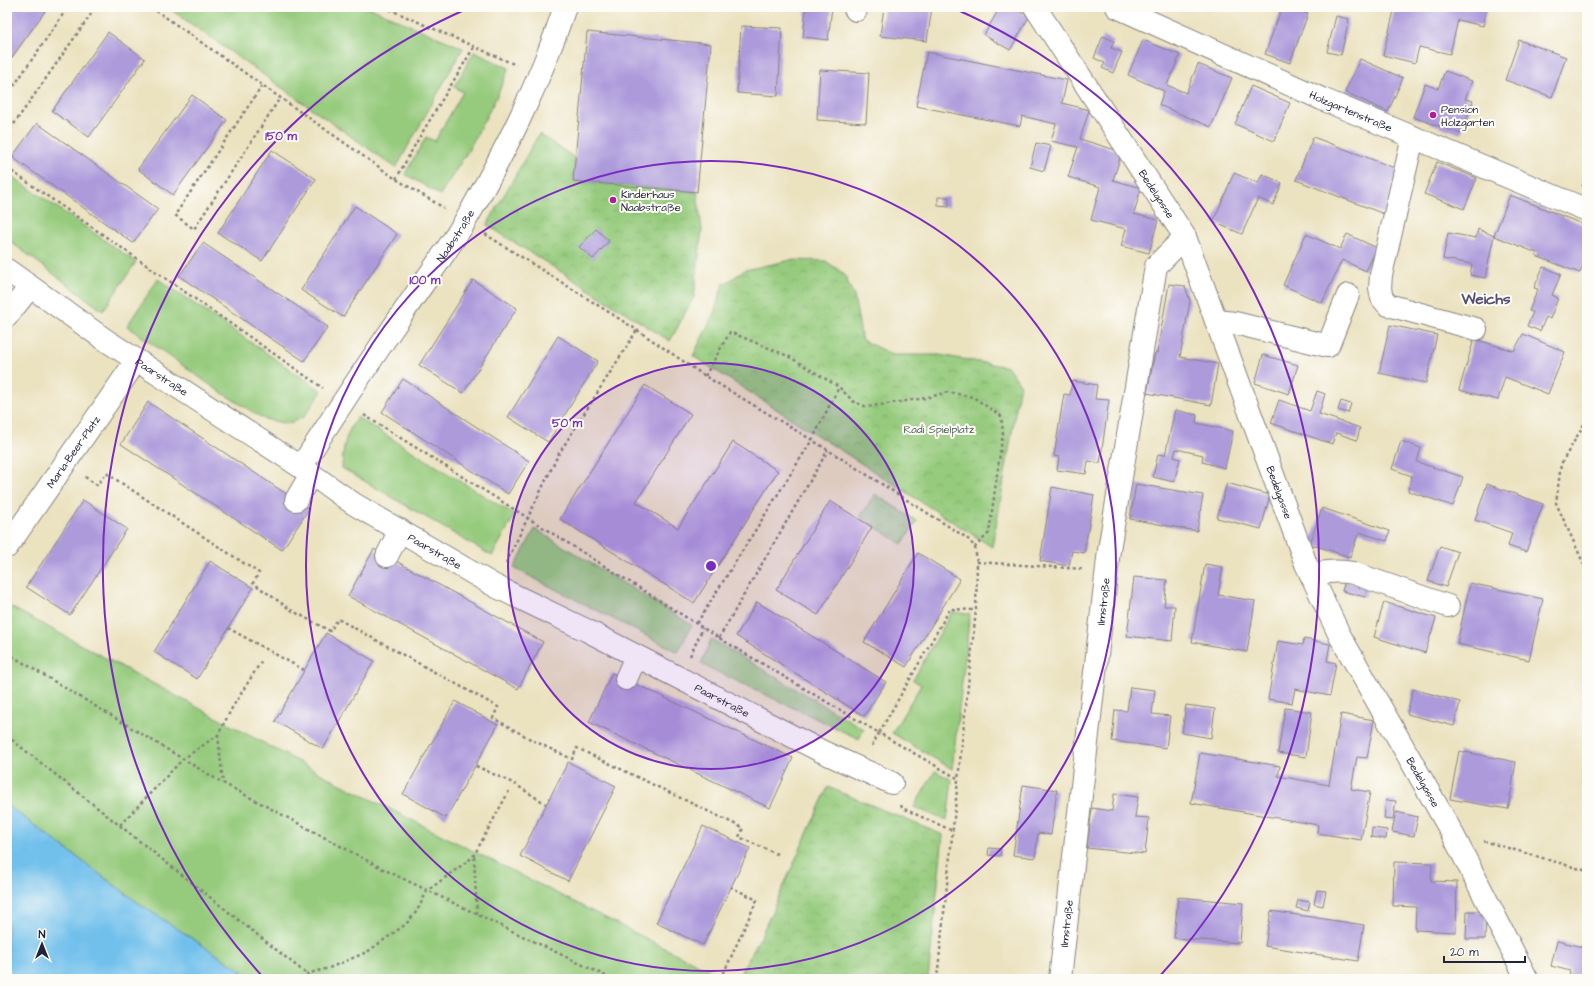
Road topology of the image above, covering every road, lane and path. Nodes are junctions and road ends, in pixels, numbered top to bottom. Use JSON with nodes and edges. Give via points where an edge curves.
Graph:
{"nodes":[{"id":1,"x":68,"y":7,"type":"edge"},
{"id":2,"x":96,"y":7,"type":"edge"},
{"id":3,"x":151,"y":7,"type":"edge"},
{"id":4,"x":384,"y":7,"type":"edge"},
{"id":5,"x":565,"y":7,"type":"edge"},
{"id":6,"x":1035,"y":7,"type":"edge"},
{"id":7,"x":1117,"y":7,"type":"edge"},
{"id":8,"x":474,"y":47,"type":"junction"},
{"id":9,"x":540,"y":76,"type":"junction"},
{"id":10,"x":262,"y":86,"type":"junction"},
{"id":11,"x":7,"y":96,"type":"edge"},
{"id":12,"x":280,"y":98,"type":"junction"},
{"id":13,"x":7,"y":134,"type":"edge"},
{"id":14,"x":1413,"y":137,"type":"junction"},
{"id":15,"x":7,"y":168,"type":"edge"},
{"id":16,"x":396,"y":178,"type":"junction"},
{"id":17,"x":1587,"y":210,"type":"edge"},
{"id":18,"x":465,"y":221,"type":"junction"},
{"id":19,"x":1185,"y":237,"type":"junction"},
{"id":20,"x":7,"y":270,"type":"edge"},
{"id":21,"x":30,"y":287,"type":"junction"},
{"id":22,"x":1348,"y":295,"type":"dead end"},
{"id":23,"x":7,"y":316,"type":"edge"},
{"id":24,"x":1216,"y":321,"type":"junction"},
{"id":25,"x":1476,"y":329,"type":"dead end"},
{"id":26,"x":637,"y":330,"type":"junction"},
{"id":27,"x":136,"y":361,"type":"junction"},
{"id":28,"x":705,"y":376,"type":"junction"},
{"id":29,"x":838,"y":387,"type":"junction"},
{"id":30,"x":342,"y":401,"type":"junction"},
{"id":31,"x":1587,"y":419,"type":"edge"},
{"id":32,"x":812,"y":440,"type":"junction"},
{"id":33,"x":828,"y":450,"type":"junction"},
{"id":34,"x":66,"y":463,"type":"junction"},
{"id":35,"x":306,"y":470,"type":"junction"},
{"id":36,"x":296,"y":500,"type":"dead end"},
{"id":37,"x":527,"y":517,"type":"junction"},
{"id":38,"x":400,"y":530,"type":"junction"},
{"id":39,"x":8,"y":543,"type":"edge"},
{"id":40,"x":975,"y":547,"type":"junction"},
{"id":41,"x":387,"y":556,"type":"dead end"},
{"id":42,"x":977,"y":562,"type":"junction"},
{"id":43,"x":1107,"y":570,"type":"junction"},
{"id":44,"x":1587,"y":571,"type":"edge"},
{"id":45,"x":1311,"y":575,"type":"junction"},
{"id":46,"x":495,"y":586,"type":"junction"},
{"id":47,"x":1448,"y":606,"type":"dead end"},
{"id":48,"x":976,"y":610,"type":"junction"},
{"id":49,"x":697,"y":623,"type":"junction"},
{"id":50,"x":228,"y":628,"type":"dead end"},
{"id":51,"x":703,"y":628,"type":"junction"},
{"id":52,"x":719,"y":638,"type":"junction"},
{"id":53,"x":7,"y":653,"type":"edge"},
{"id":54,"x":636,"y":656,"type":"junction"},
{"id":55,"x":262,"y":660,"type":"dead end"},
{"id":56,"x":304,"y":670,"type":"dead end"},
{"id":57,"x":680,"y":678,"type":"junction"},
{"id":58,"x":626,"y":679,"type":"dead end"},
{"id":59,"x":879,"y":733,"type":"junction"},
{"id":60,"x":218,"y":735,"type":"junction"},
{"id":61,"x":7,"y":736,"type":"edge"},
{"id":62,"x":183,"y":759,"type":"junction"},
{"id":63,"x":476,"y":766,"type":"dead end"},
{"id":64,"x":861,"y":769,"type":"junction"},
{"id":65,"x":957,"y":778,"type":"junction"},
{"id":66,"x":223,"y":783,"type":"junction"},
{"id":67,"x":892,"y":783,"type":"joint"},
{"id":68,"x":509,"y":791,"type":"dead end"},
{"id":69,"x":546,"y":804,"type":"dead end"},
{"id":70,"x":120,"y":825,"type":"junction"},
{"id":71,"x":954,"y":831,"type":"junction"},
{"id":72,"x":1451,"y":831,"type":"junction"},
{"id":73,"x":777,"y":854,"type":"dead end"},
{"id":74,"x":474,"y":857,"type":"junction"},
{"id":75,"x":1587,"y":871,"type":"edge"},
{"id":76,"x":731,"y":887,"type":"dead end"},
{"id":77,"x":427,"y":891,"type":"junction"},
{"id":78,"x":477,"y":915,"type":"junction"},
{"id":79,"x":306,"y":974,"type":"junction"},
{"id":80,"x":313,"y":979,"type":"edge"},
{"id":81,"x":612,"y":979,"type":"edge"},
{"id":82,"x":721,"y":979,"type":"edge"},
{"id":83,"x":937,"y":979,"type":"edge"},
{"id":84,"x":1060,"y":979,"type":"edge"},
{"id":85,"x":1527,"y":979,"type":"edge"}],
"edges":[{"from":1,"to":11,"type":"path"},
{"from":2,"to":13,"type":"path"},
{"from":3,"to":10,"type":"path"},
{"from":4,"to":8,"type":"path"},
{"from":5,"to":9,"type":"street","name":"Naabstraße"},
{"from":6,"to":19,"type":"street","name":"Bedelgasse"},
{"from":7,"to":14,"type":"street","name":"Holzgartenstraße"},
{"from":8,"to":9,"type":"path"},
{"from":8,"to":16,"type":"path"},
{"from":9,"to":18,"type":"street","name":"Naabstraße","via":[[494,170]]},
{"from":10,"to":12,"type":"path"},
{"from":10,"to":12,"type":"path","via":[[175,216],[194,229]]},
{"from":12,"to":16,"type":"path"},
{"from":14,"to":17,"type":"street","name":"Holzgartenstraße"},
{"from":14,"to":25,"type":"street","via":[[1382,275],[1382,298],[1388,305],[1403,310]]},
{"from":15,"to":30,"type":"path"},
{"from":16,"to":18,"type":"path"},
{"from":18,"to":26,"type":"path"},
{"from":18,"to":30,"type":"street","name":"Naabstraße"},
{"from":19,"to":24,"type":"street","name":"Bedelgasse"},
{"from":19,"to":43,"type":"street","name":"Ilmstraße","via":[[1156,266]]},
{"from":20,"to":21,"type":"street","name":"Paarstraße"},
{"from":21,"to":23,"type":"street"},
{"from":21,"to":27,"type":"street","name":"Paarstraße"},
{"from":22,"to":24,"type":"street","via":[[1328,346],[1235,323]]},
{"from":24,"to":45,"type":"street","name":"Bedelgasse"},
{"from":26,"to":28,"type":"path"},
{"from":26,"to":37,"type":"path","via":[[558,455]]},
{"from":27,"to":34,"type":"street","name":"Maria-Beer-Platz"},
{"from":27,"to":35,"type":"street","name":"Paarstraße"},
{"from":28,"to":29,"type":"path","via":[[730,332],[788,356]]},
{"from":28,"to":32,"type":"path"},
{"from":29,"to":32,"type":"path"},
{"from":29,"to":40,"type":"path","via":[[854,402],[867,407],[948,392],[972,397],[1001,416],[1003,432],[989,533]]},
{"from":30,"to":35,"type":"street","name":"Naabstraße"},
{"from":30,"to":37,"type":"path"},
{"from":31,"to":44,"type":"path","via":[[1561,464],[1556,503]]},
{"from":32,"to":33,"type":"path"},
{"from":32,"to":49,"type":"path"},
{"from":33,"to":40,"type":"path","via":[[967,538]]},
{"from":33,"to":52,"type":"path"},
{"from":34,"to":39,"type":"street","name":"Maria-Beer-Platz"},
{"from":34,"to":73,"type":"path","via":[[97,485],[106,473],[259,573],[253,583],[291,610],[330,631],[338,619],[498,707],[493,718],[534,741],[572,759],[577,748],[743,828],[739,837]]},
{"from":35,"to":36,"type":"street","name":"Naabstraße"},
{"from":35,"to":38,"type":"street","name":"Paarstraße","via":[[354,504]]},
{"from":37,"to":46,"type":"path"},
{"from":37,"to":49,"type":"path"},
{"from":38,"to":41,"type":"street"},
{"from":38,"to":46,"type":"street","name":"Paarstraße"},
{"from":40,"to":42,"type":"path"},
{"from":42,"to":43,"type":"path"},
{"from":42,"to":48,"type":"path"},
{"from":43,"to":84,"type":"street","name":"Ilmstraße"},
{"from":45,"to":47,"type":"street","via":[[1326,571],[1353,573]]},
{"from":45,"to":72,"type":"street","name":"Bedelgasse","via":[[1340,636]]},
{"from":46,"to":54,"type":"street","name":"Paarstraße"},
{"from":48,"to":59,"type":"path","via":[[950,609]]},
{"from":48,"to":65,"type":"path"},
{"from":49,"to":51,"type":"path"},
{"from":50,"to":56,"type":"path"},
{"from":51,"to":52,"type":"path"},
{"from":51,"to":57,"type":"path"},
{"from":52,"to":59,"type":"path"},
{"from":53,"to":62,"type":"path"},
{"from":54,"to":57,"type":"street","name":"Paarstraße"},
{"from":54,"to":58,"type":"street"},
{"from":55,"to":60,"type":"path"},
{"from":57,"to":64,"type":"street","name":"Paarstraße"},
{"from":59,"to":64,"type":"path"},
{"from":59,"to":65,"type":"path"},
{"from":60,"to":62,"type":"path"},
{"from":60,"to":66,"type":"path"},
{"from":61,"to":70,"type":"path"},
{"from":62,"to":66,"type":"path"},
{"from":62,"to":70,"type":"path"},
{"from":63,"to":69,"type":"path","via":[[513,783]]},
{"from":64,"to":67,"type":"street","name":"Paarstraße"},
{"from":65,"to":71,"type":"path"},
{"from":66,"to":77,"type":"path"},
{"from":67,"to":71,"type":"path","via":[[902,808]]},
{"from":68,"to":74,"type":"path"},
{"from":70,"to":79,"type":"path"},
{"from":71,"to":83,"type":"path"},
{"from":72,"to":75,"type":"path"},
{"from":72,"to":85,"type":"street","name":"Bedelgasse"},
{"from":74,"to":77,"type":"path"},
{"from":74,"to":78,"type":"path"},
{"from":76,"to":82,"type":"path","via":[[757,900]]},
{"from":77,"to":78,"type":"path"},
{"from":77,"to":79,"type":"path","via":[[417,911],[406,924],[367,952],[329,968]]},
{"from":78,"to":81,"type":"path"},
{"from":79,"to":80,"type":"path"}]}
